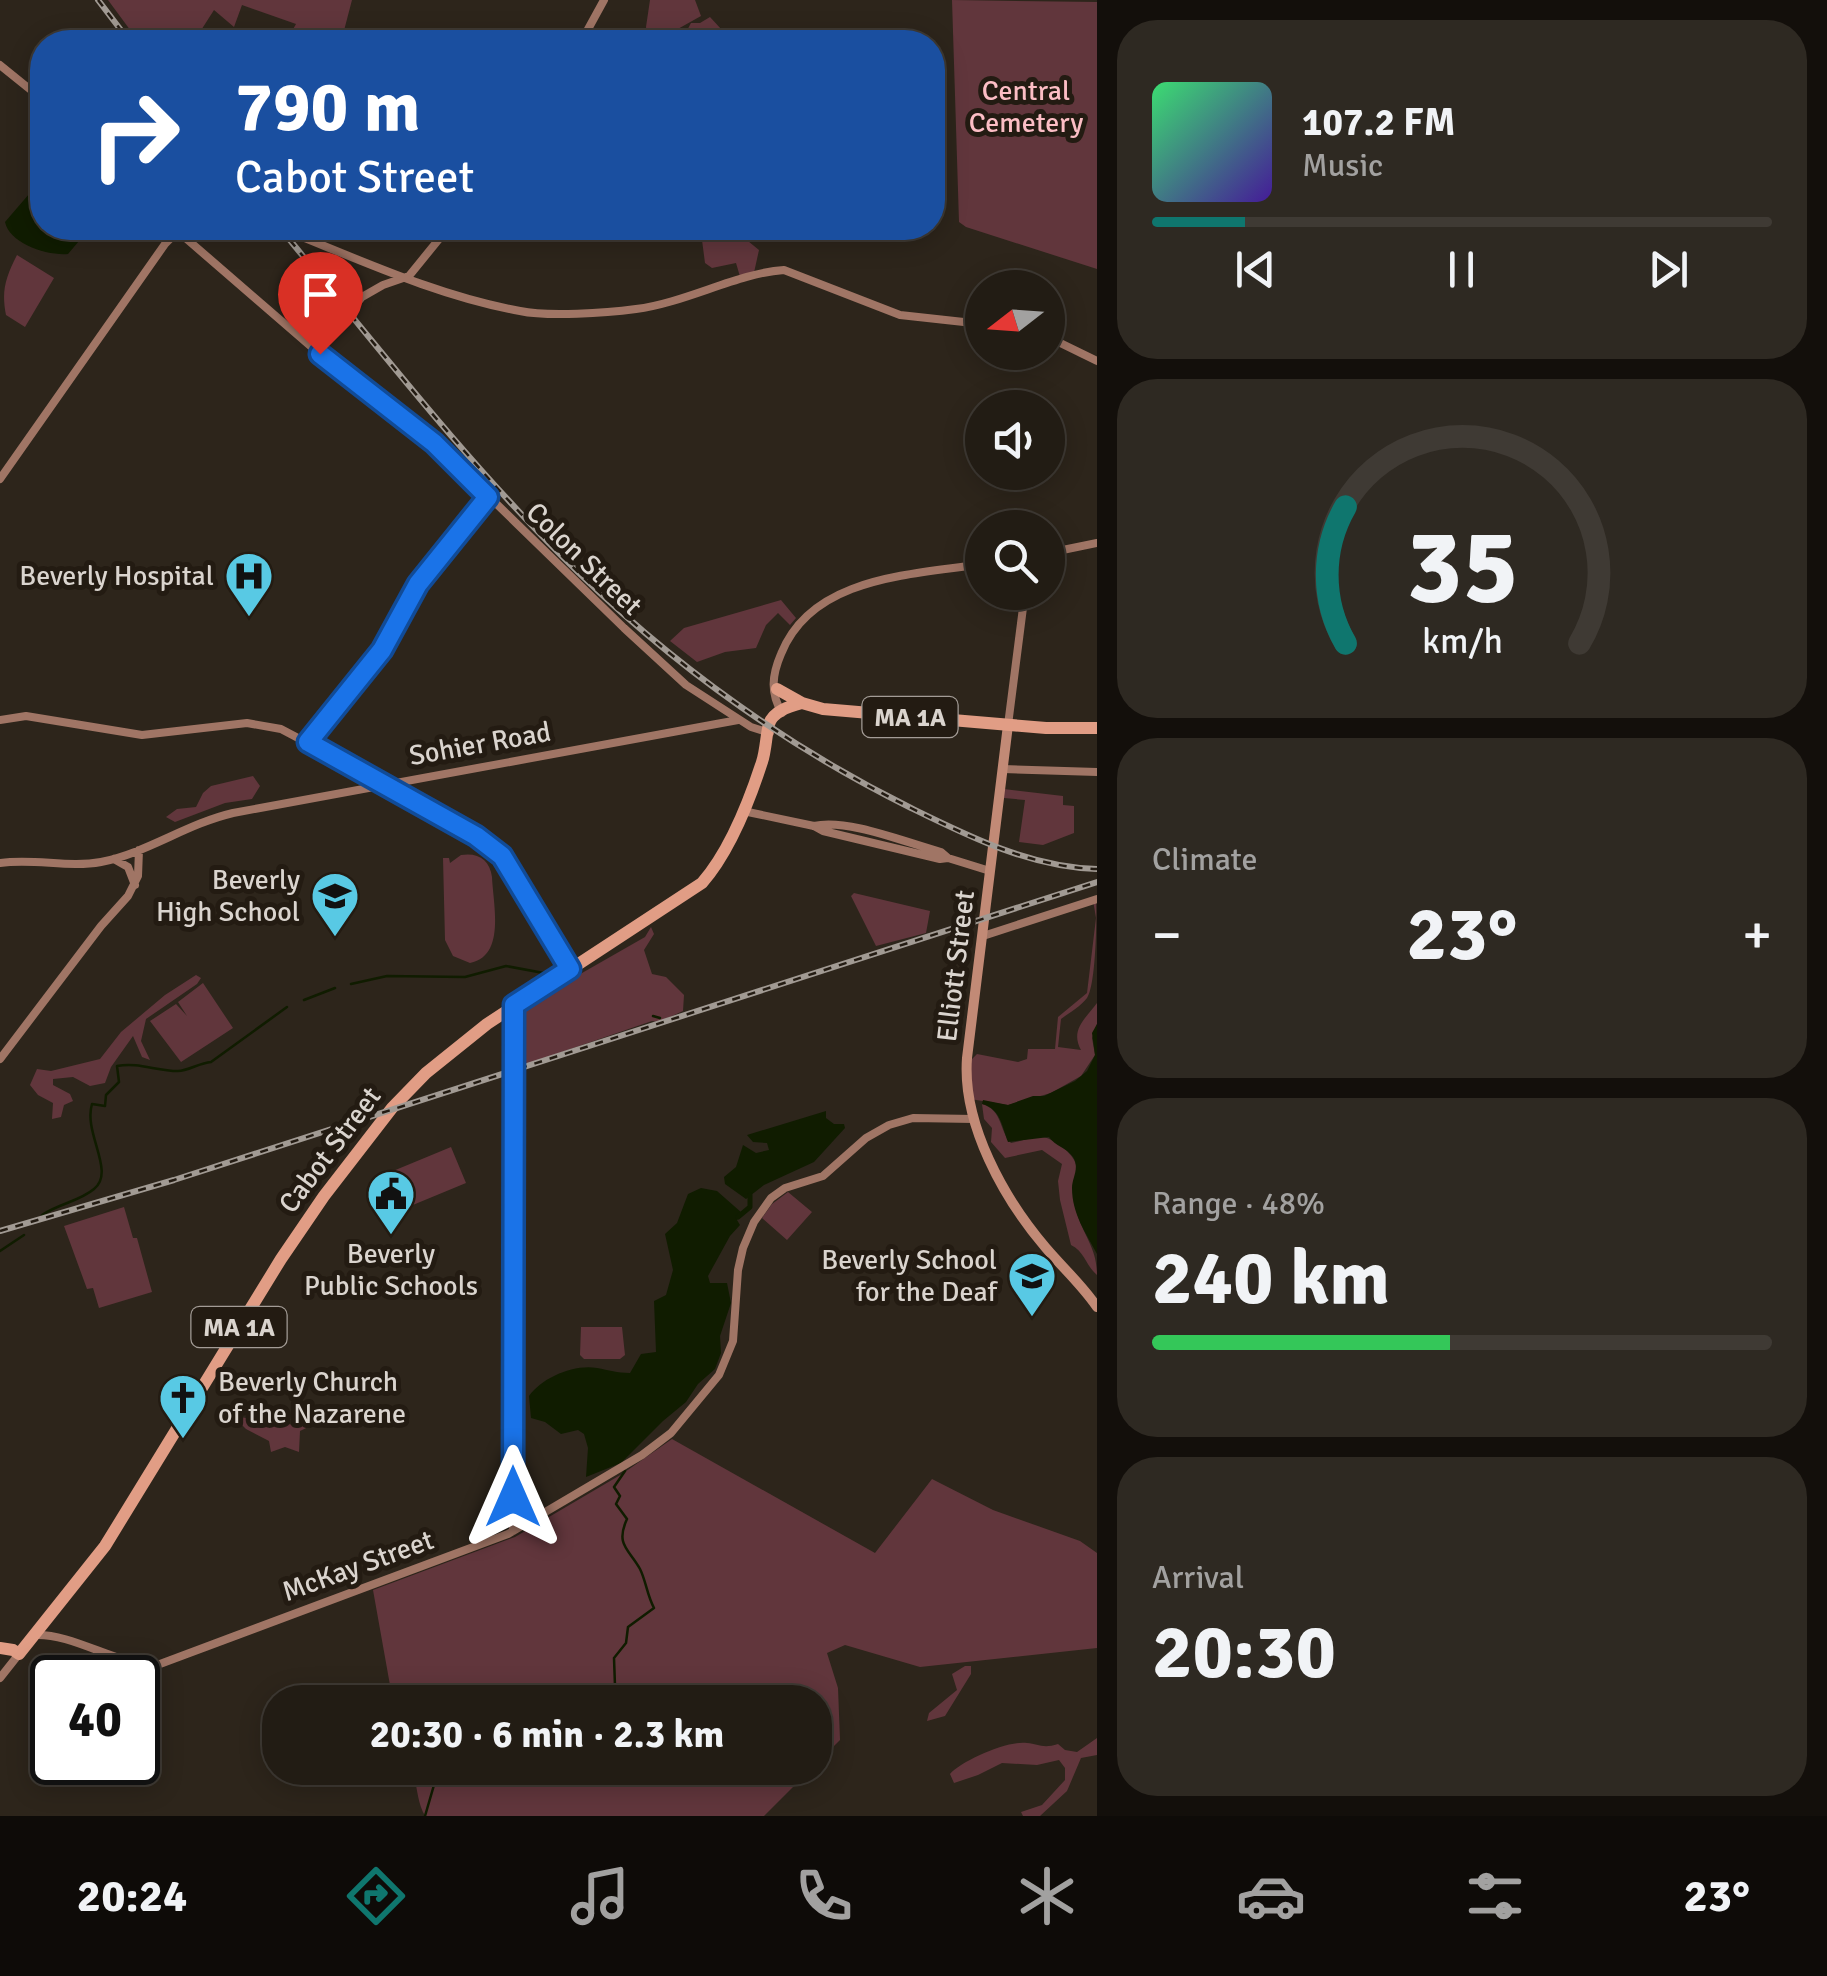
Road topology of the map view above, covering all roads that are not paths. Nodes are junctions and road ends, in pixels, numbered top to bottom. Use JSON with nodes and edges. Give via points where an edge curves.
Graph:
{"nodes":[{"id":1,"x":604,"y":0,"type":"edge"},
{"id":2,"x":587,"y":30,"type":"edge"},
{"id":3,"x":0,"y":64,"type":"edge"},
{"id":4,"x":30,"y":89,"type":"edge"},
{"id":5,"x":169,"y":240,"type":"edge"},
{"id":6,"x":190,"y":240,"type":"edge"},
{"id":7,"x":310,"y":240,"type":"edge"},
{"id":8,"x":438,"y":240,"type":"edge"},
{"id":9,"x":405,"y":278,"type":"junction"},
{"id":10,"x":965,"y":322,"type":"edge"},
{"id":11,"x":1065,"y":345,"type":"edge"},
{"id":12,"x":315,"y":350,"type":"junction"},
{"id":13,"x":1097,"y":361,"type":"edge"},
{"id":14,"x":0,"y":479,"type":"edge"},
{"id":15,"x":488,"y":497,"type":"junction"},
{"id":16,"x":1097,"y":543,"type":"edge"},
{"id":17,"x":1065,"y":550,"type":"edge"},
{"id":18,"x":965,"y":567,"type":"edge"},
{"id":19,"x":1023,"y":610,"type":"edge"},
{"id":20,"x":776,"y":669,"type":"junction"},
{"id":21,"x":778,"y":689,"type":"junction"},
{"id":22,"x":807,"y":705,"type":"junction"},
{"id":23,"x":784,"y":712,"type":"junction"},
{"id":24,"x":5,"y":718,"type":"edge"},
{"id":25,"x":1008,"y":725,"type":"junction"},
{"id":26,"x":1097,"y":728,"type":"edge"},
{"id":27,"x":757,"y":729,"type":"junction"},
{"id":28,"x":308,"y":742,"type":"junction"},
{"id":29,"x":1003,"y":769,"type":"junction"},
{"id":30,"x":1097,"y":772,"type":"edge"},
{"id":31,"x":366,"y":774,"type":"junction"},
{"id":32,"x":408,"y":780,"type":"junction"},
{"id":33,"x":385,"y":784,"type":"junction"},
{"id":34,"x":362,"y":788,"type":"junction"},
{"id":35,"x":406,"y":795,"type":"junction"},
{"id":36,"x":743,"y":811,"type":"junction"},
{"id":37,"x":139,"y":850,"type":"junction"},
{"id":38,"x":114,"y":859,"type":"junction"},
{"id":39,"x":0,"y":863,"type":"edge"},
{"id":40,"x":990,"y":871,"type":"junction"},
{"id":41,"x":135,"y":886,"type":"junction"},
{"id":42,"x":1097,"y":899,"type":"edge"},
{"id":43,"x":982,"y":936,"type":"junction"},
{"id":44,"x":570,"y":969,"type":"junction"},
{"id":45,"x":514,"y":1005,"type":"junction"},
{"id":46,"x":0,"y":1058,"type":"edge"},
{"id":47,"x":974,"y":1119,"type":"junction"},
{"id":48,"x":1097,"y":1307,"type":"edge"},
{"id":49,"x":513,"y":1531,"type":"junction"},
{"id":50,"x":35,"y":1635,"type":"junction"},
{"id":51,"x":0,"y":1648,"type":"edge"},
{"id":52,"x":19,"y":1654,"type":"junction"},
{"id":53,"x":0,"y":1678,"type":"edge"}],
"edges":[{"from":1,"to":2,"type":"main road"},
{"from":3,"to":4,"type":"main road"},
{"from":5,"to":14,"type":"main road"},
{"from":6,"to":12,"type":"main road","name":"Colon Street"},
{"from":7,"to":9,"type":"main road"},
{"from":8,"to":9,"type":"main road"},
{"from":9,"to":10,"type":"main road","via":[[524,312],[614,311],[784,270],[900,315]]},
{"from":9,"to":12,"type":"main road","via":[[362,298]]},
{"from":11,"to":13,"type":"main road"},
{"from":12,"to":15,"type":"main road","name":"Colon Street","via":[[434,443]]},
{"from":15,"to":27,"type":"main road","name":"Colon Street","via":[[653,656]]},
{"from":15,"to":28,"type":"main road","via":[[418,584],[382,650]]},
{"from":16,"to":17,"type":"main road"},
{"from":18,"to":20,"type":"main road","via":[[829,597],[795,628]]},
{"from":19,"to":25,"type":"main road","name":"Elliott Street"},
{"from":20,"to":21,"type":"main road"},
{"from":20,"to":23,"type":"main road","via":[[774,693]]},
{"from":21,"to":22,"type":"highway"},
{"from":21,"to":23,"type":"main road"},
{"from":22,"to":23,"type":"highway","number":"MA 1A"},
{"from":22,"to":25,"type":"highway","number":"MA 1A"},
{"from":23,"to":27,"type":"highway","name":"Cabot Street","number":"MA 1A"},
{"from":24,"to":28,"type":"main road","via":[[142,735],[259,723]]},
{"from":25,"to":26,"type":"highway","number":"MA 1A"},
{"from":25,"to":29,"type":"main road","name":"Elliott Street"},
{"from":27,"to":32,"type":"main road","name":"Sohier Road"},
{"from":27,"to":36,"type":"highway","name":"Cabot Street","number":"MA 1A"},
{"from":28,"to":31,"type":"main road"},
{"from":29,"to":30,"type":"main road"},
{"from":29,"to":40,"type":"main road","name":"Elliott Street"},
{"from":31,"to":33,"type":"main road"},
{"from":31,"to":34,"type":"main road"},
{"from":32,"to":33,"type":"main road","name":"Sohier Road"},
{"from":32,"to":35,"type":"main road"},
{"from":33,"to":34,"type":"main road","name":"Sohier Road"},
{"from":33,"to":35,"type":"main road"},
{"from":34,"to":37,"type":"main road","name":"Sohier Road","via":[[206,819]]},
{"from":35,"to":44,"type":"main road","via":[[502,856]]},
{"from":36,"to":40,"type":"main road","via":[[859,830]]},
{"from":36,"to":44,"type":"highway","name":"Cabot Street","number":"MA 1A","via":[[702,883]]},
{"from":37,"to":38,"type":"main road","name":"Sohier Road"},
{"from":37,"to":41,"type":"main road"},
{"from":38,"to":39,"type":"main road","name":"Sohier Road"},
{"from":38,"to":41,"type":"main road","via":[[128,867]]},
{"from":40,"to":43,"type":"main road","name":"Elliott Street"},
{"from":41,"to":46,"type":"main road"},
{"from":42,"to":43,"type":"main road"},
{"from":43,"to":47,"type":"main road","name":"Elliott Street","via":[[966,1065]]},
{"from":44,"to":45,"type":"highway","name":"Cabot Street","number":"MA 1A"},
{"from":45,"to":49,"type":"main road"},
{"from":45,"to":50,"type":"highway","name":"Cabot Street","number":"MA 1A","via":[[426,1073],[375,1128],[281,1259],[105,1546]]},
{"from":47,"to":48,"type":"main road","name":"Elliott Street","via":[[1028,1224]]},
{"from":47,"to":49,"type":"main road","name":"McKay Street","via":[[913,1118],[889,1125],[822,1176],[778,1192],[742,1248],[733,1341],[708,1391],[658,1444]]},
{"from":49,"to":50,"type":"main road","name":"McKay Street","via":[[160,1664],[145,1666]]},
{"from":50,"to":51,"type":"highway"},
{"from":50,"to":52,"type":"highway","name":"Cabot Street","number":"MA 1A"},
{"from":51,"to":52,"type":"highway"},
{"from":52,"to":53,"type":"main road","name":"Cabot Street"}]}
